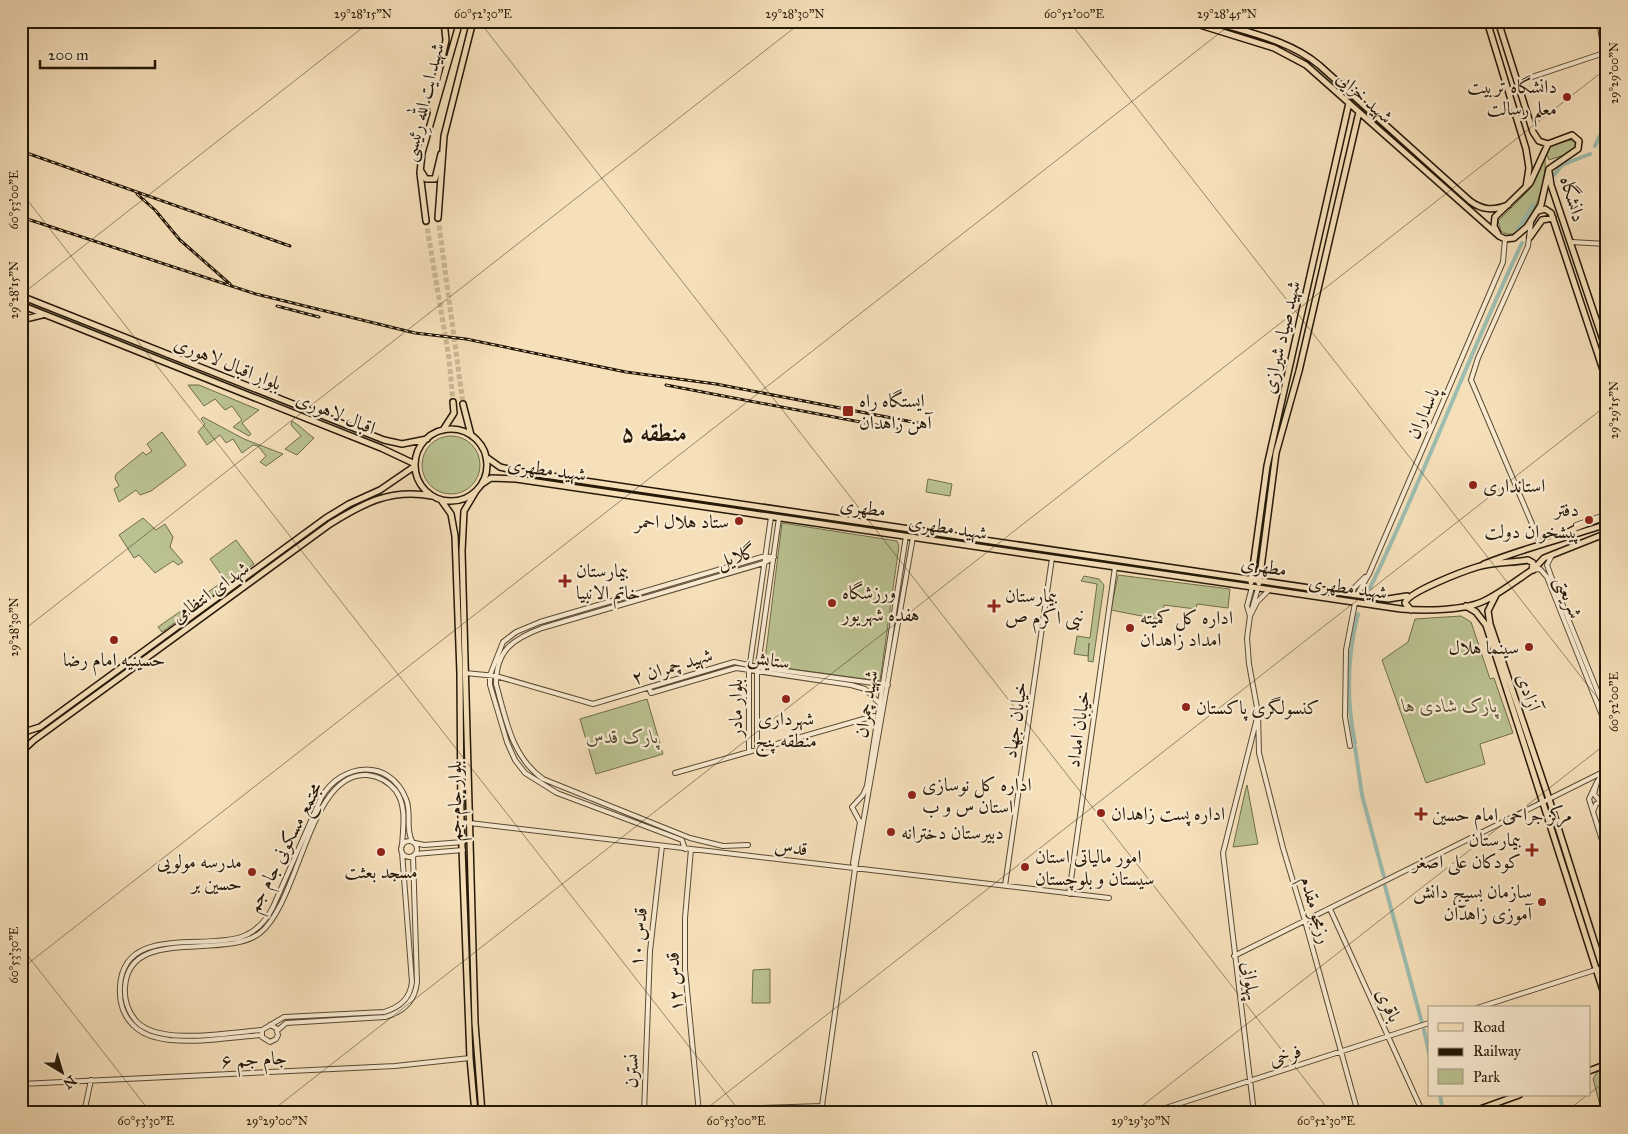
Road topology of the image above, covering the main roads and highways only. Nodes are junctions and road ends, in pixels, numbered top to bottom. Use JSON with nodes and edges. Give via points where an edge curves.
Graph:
{"nodes":[{"id":1,"x":444,"y":21,"type":"edge"},
{"id":2,"x":460,"y":21,"type":"edge"},
{"id":3,"x":473,"y":21,"type":"edge"},
{"id":4,"x":1187,"y":21,"type":"edge"},
{"id":5,"x":1212,"y":21,"type":"edge"},
{"id":6,"x":1487,"y":21,"type":"edge"},
{"id":7,"x":1498,"y":21,"type":"edge"},
{"id":8,"x":1349,"y":103,"type":"junction"},
{"id":9,"x":1359,"y":112,"type":"junction"},
{"id":10,"x":433,"y":115,"type":"junction"},
{"id":11,"x":1378,"y":119,"type":"junction"},
{"id":12,"x":1373,"y":125,"type":"junction"},
{"id":13,"x":444,"y":136,"type":"junction"},
{"id":14,"x":1548,"y":144,"type":"junction"},
{"id":15,"x":420,"y":168,"type":"junction"},
{"id":16,"x":1549,"y":169,"type":"junction"},
{"id":17,"x":1525,"y":190,"type":"junction"},
{"id":18,"x":1508,"y":205,"type":"junction"},
{"id":19,"x":1538,"y":211,"type":"junction"},
{"id":20,"x":438,"y":218,"type":"tunnel mouth"},
{"id":21,"x":1553,"y":218,"type":"junction"},
{"id":22,"x":426,"y":221,"type":"tunnel mouth"},
{"id":23,"x":1499,"y":236,"type":"junction"},
{"id":24,"x":1530,"y":237,"type":"road end"},
{"id":25,"x":21,"y":296,"type":"edge"},
{"id":26,"x":21,"y":305,"type":"edge"},
{"id":27,"x":46,"y":314,"type":"junction"},
{"id":28,"x":21,"y":320,"type":"edge"},
{"id":29,"x":1607,"y":352,"type":"edge"},
{"id":30,"x":1607,"y":382,"type":"edge"},
{"id":31,"x":453,"y":402,"type":"tunnel mouth"},
{"id":32,"x":463,"y":404,"type":"tunnel mouth"},
{"id":33,"x":444,"y":430,"type":"junction"},
{"id":34,"x":471,"y":435,"type":"junction"},
{"id":35,"x":427,"y":439,"type":"junction"},
{"id":36,"x":486,"y":457,"type":"junction"},
{"id":37,"x":415,"y":465,"type":"junction"},
{"id":38,"x":482,"y":484,"type":"junction"},
{"id":39,"x":476,"y":491,"type":"junction"},
{"id":40,"x":432,"y":496,"type":"junction"},
{"id":41,"x":441,"y":500,"type":"junction"},
{"id":42,"x":776,"y":510,"type":"junction"},
{"id":43,"x":771,"y":517,"type":"junction"},
{"id":44,"x":779,"y":518,"type":"junction"},
{"id":45,"x":1606,"y":518,"type":"edge"},
{"id":46,"x":311,"y":533,"type":"junction"},
{"id":47,"x":1580,"y":533,"type":"junction"},
{"id":48,"x":1607,"y":533,"type":"edge"},
{"id":49,"x":1583,"y":542,"type":"junction"},
{"id":50,"x":1550,"y":543,"type":"junction"},
{"id":51,"x":1541,"y":546,"type":"junction"},
{"id":52,"x":1544,"y":558,"type":"junction"},
{"id":53,"x":1118,"y":560,"type":"junction"},
{"id":54,"x":1478,"y":567,"type":"junction"},
{"id":55,"x":1116,"y":568,"type":"junction"},
{"id":56,"x":1532,"y":570,"type":"junction"},
{"id":57,"x":1251,"y":579,"type":"junction"},
{"id":58,"x":1259,"y":580,"type":"junction"},
{"id":59,"x":1254,"y":588,"type":"junction"},
{"id":60,"x":1357,"y":595,"type":"junction"},
{"id":61,"x":1411,"y":595,"type":"junction"},
{"id":62,"x":1496,"y":595,"type":"junction"},
{"id":63,"x":1356,"y":603,"type":"junction"},
{"id":64,"x":1465,"y":606,"type":"junction"},
{"id":65,"x":1411,"y":610,"type":"junction"},
{"id":66,"x":186,"y":624,"type":"junction"},
{"id":67,"x":101,"y":682,"type":"junction"},
{"id":68,"x":105,"y":687,"type":"junction"},
{"id":69,"x":21,"y":733,"type":"edge"},
{"id":70,"x":21,"y":752,"type":"edge"},
{"id":71,"x":465,"y":930,"type":"junction"},
{"id":72,"x":472,"y":930,"type":"junction"},
{"id":73,"x":1599,"y":968,"type":"junction"},
{"id":74,"x":1607,"y":982,"type":"edge"},
{"id":75,"x":1607,"y":1003,"type":"edge"},
{"id":76,"x":1607,"y":1064,"type":"edge"},
{"id":77,"x":1590,"y":1070,"type":"edge"},
{"id":78,"x":1516,"y":1096,"type":"edge"},
{"id":79,"x":475,"y":1113,"type":"edge"},
{"id":80,"x":482,"y":1113,"type":"edge"},
{"id":81,"x":1469,"y":1113,"type":"edge"}],
"edges":[{"from":1,"to":10,"type":"main road","via":[[446,40],[432,103]]},
{"from":2,"to":10,"type":"main road","name":"شهید ایت الله رِئیسی"},
{"from":3,"to":13,"type":"main road","name":"شهید ایت الله رِئیسی"},
{"from":4,"to":8,"type":"main road","name":"شهید خزایی","via":[[1285,52],[1306,65]]},
{"from":5,"to":11,"type":"main road","name":"شهید خزایی","via":[[1277,41],[1300,52],[1319,65]]},
{"from":6,"to":17,"type":"main road","name":"دانشگاه","via":[[1526,149],[1529,168]]},
{"from":7,"to":14,"type":"main road","via":[[1533,132]]},
{"from":8,"to":9,"type":"main road","name":"شهید خزایی"},
{"from":8,"to":57,"type":"main road","name":"شهید صیاد شیرازی","via":[[1267,466]]},
{"from":9,"to":12,"type":"main road","name":"شهید خزایی"},
{"from":9,"to":58,"type":"main road","name":"شهید صیاد شیرازی","via":[[1299,371],[1276,453]]},
{"from":10,"to":15,"type":"main road","name":"شهید ایت الله رِئیسی"},
{"from":11,"to":12,"type":"main road"},
{"from":11,"to":18,"type":"main road","name":"شهید خزایی","via":[[1480,208]]},
{"from":12,"to":23,"type":"main road","name":"شهید خزایی"},
{"from":13,"to":15,"type":"main road","via":[[435,178],[426,179]]},
{"from":13,"to":20,"type":"main road","name":"شهید ایت الله رِئیسی"},
{"from":14,"to":16,"type":"main road","via":[[1572,135],[1580,144],[1574,154]]},
{"from":14,"to":17,"type":"main road"},
{"from":15,"to":22,"type":"main road","name":"شهید ایت الله رِئیسی"},
{"from":16,"to":19,"type":"main road"},
{"from":16,"to":29,"type":"main road","name":"دانشگاه","via":[[1551,185]]},
{"from":17,"to":18,"type":"main road"},
{"from":18,"to":23,"type":"main road","via":[[1495,218],[1494,226]]},
{"from":19,"to":21,"type":"main road","name":"دانشگاه","via":[[1545,209]]},
{"from":19,"to":23,"type":"main road","name":"شهید خزایی","via":[[1519,236],[1505,239]]},
{"from":21,"to":24,"type":"main road","via":[[1542,220]]},
{"from":21,"to":30,"type":"main road","name":"دانشگاه"},
{"from":25,"to":35,"type":"main road","name":"بلوار اقبال لاهوری","via":[[384,440],[402,444]]},
{"from":26,"to":27,"type":"main road","name":"اقبال لاهوری"},
{"from":27,"to":28,"type":"main road"},
{"from":27,"to":37,"type":"main road","name":"اقبال لاهوری","via":[[372,444]]},
{"from":31,"to":33,"type":"main road","via":[[454,413]]},
{"from":32,"to":34,"type":"main road"},
{"from":33,"to":34,"type":"main road"},
{"from":33,"to":35,"type":"main road"},
{"from":34,"to":36,"type":"main road"},
{"from":35,"to":37,"type":"main road","via":[[421,446]]},
{"from":36,"to":38,"type":"main road","via":[[486,476]]},
{"from":36,"to":42,"type":"main road","name":"مطهری","via":[[500,467],[517,471]]},
{"from":37,"to":40,"type":"main road","via":[[419,482]]},
{"from":37,"to":46,"type":"main road","name":"شهدای انتظامی","via":[[380,490],[349,504]]},
{"from":38,"to":39,"type":"main road"},
{"from":38,"to":43,"type":"main road","name":"شهید مطهری","via":[[491,478],[508,478]]},
{"from":39,"to":41,"type":"main road","via":[[459,500]]},
{"from":39,"to":72,"type":"main road","name":"بلوار جام جم","via":[[464,511],[462,551]]},
{"from":40,"to":41,"type":"main road"},
{"from":40,"to":46,"type":"main road","name":"شهدای انتظامی","via":[[404,493],[383,497]]},
{"from":41,"to":71,"type":"main road","name":"بلوار جام جم","via":[[451,514],[455,536]]},
{"from":42,"to":43,"type":"main road"},
{"from":42,"to":44,"type":"main road"},
{"from":42,"to":53,"type":"main road","name":"مطهری"},
{"from":43,"to":44,"type":"main road","name":"شهید مطهری"},
{"from":44,"to":55,"type":"main road","name":"شهید مطهری"},
{"from":45,"to":47,"type":"main road"},
{"from":45,"to":50,"type":"main road","via":[[1559,536]]},
{"from":46,"to":66,"type":"main road","name":"شهدای انتظامی"},
{"from":47,"to":49,"type":"main road"},
{"from":47,"to":50,"type":"main road"},
{"from":48,"to":49,"type":"main road"},
{"from":49,"to":52,"type":"main road"},
{"from":50,"to":51,"type":"main road"},
{"from":51,"to":52,"type":"main road"},
{"from":51,"to":54,"type":"main road","via":[[1521,549]]},
{"from":52,"to":56,"type":"main road"},
{"from":53,"to":55,"type":"main road"},
{"from":53,"to":57,"type":"main road","name":"مطهری"},
{"from":54,"to":56,"type":"main road","via":[[1528,560],[1534,563]]},
{"from":54,"to":61,"type":"main road","name":"شهید مطهری"},
{"from":55,"to":59,"type":"main road","name":"شهید مطهری"},
{"from":56,"to":62,"type":"main road","name":"شهید مطهری"},
{"from":57,"to":58,"type":"main road","name":"مطهری"},
{"from":57,"to":59,"type":"main road","name":"شهید صیاد شیرازی"},
{"from":58,"to":59,"type":"main road","name":"شهید صیاد شیرازی"},
{"from":58,"to":60,"type":"main road","name":"مطهری"},
{"from":59,"to":63,"type":"main road","name":"شهید مطهری"},
{"from":60,"to":61,"type":"main road","name":"شهید مطهری","via":[[1388,599]]},
{"from":60,"to":63,"type":"main road"},
{"from":61,"to":65,"type":"main road","via":[[1405,603]]},
{"from":62,"to":64,"type":"main road","name":"شهید مطهری"},
{"from":62,"to":73,"type":"main road","name":"آزادی","via":[[1488,611],[1490,624],[1549,799]]},
{"from":63,"to":65,"type":"main road","name":"شهید مطهری"},
{"from":64,"to":65,"type":"main road","name":"شهید مطهری"},
{"from":64,"to":73,"type":"main road","name":"آزادی","via":[[1476,612],[1486,625]]},
{"from":66,"to":67,"type":"main road","name":"شهدای انتظامی"},
{"from":66,"to":68,"type":"main road","name":"شهدای انتظامی"},
{"from":67,"to":68,"type":"main road"},
{"from":67,"to":69,"type":"main road","name":"شهدای انتظامی","via":[[40,727]]},
{"from":68,"to":70,"type":"main road","name":"شهدای انتظامی"},
{"from":71,"to":72,"type":"main road"},
{"from":71,"to":79,"type":"main road","name":"بلوار جام جم"},
{"from":72,"to":80,"type":"main road","name":"بلوار جام جم","via":[[476,1055]]},
{"from":73,"to":74,"type":"main road"},
{"from":73,"to":75,"type":"main road"},
{"from":76,"to":77,"type":"main road"},
{"from":78,"to":81,"type":"main road"}]}
